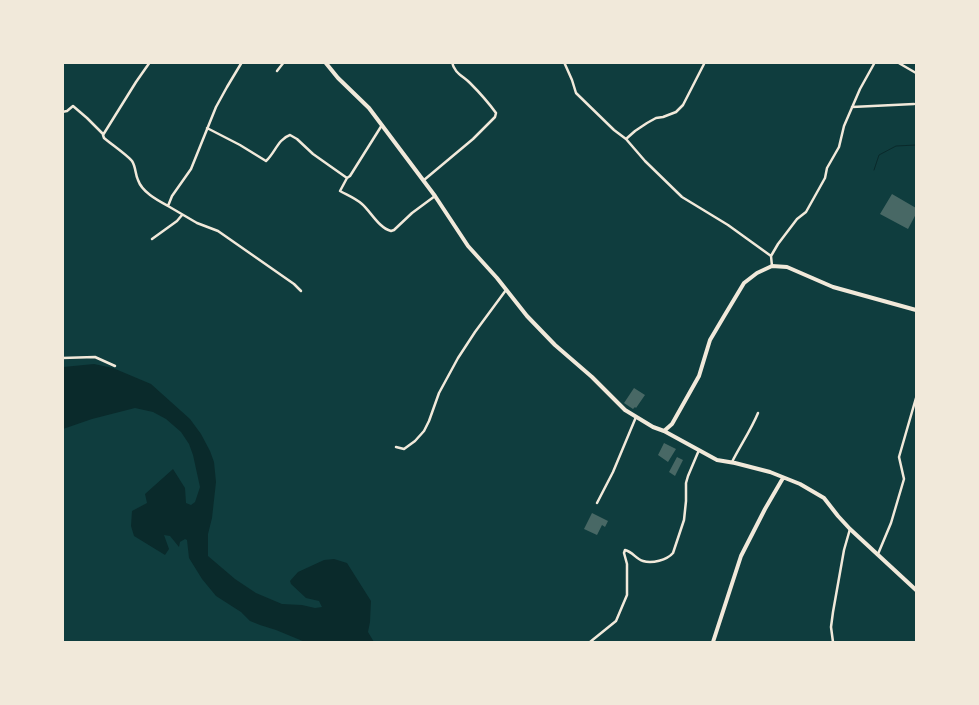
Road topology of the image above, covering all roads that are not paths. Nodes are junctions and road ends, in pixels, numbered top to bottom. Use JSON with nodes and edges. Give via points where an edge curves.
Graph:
{"nodes":[{"id":1,"x":150,"y":62,"type":"edge"},
{"id":2,"x":242,"y":62,"type":"edge"},
{"id":3,"x":284,"y":62,"type":"edge"},
{"id":4,"x":325,"y":62,"type":"edge"},
{"id":5,"x":452,"y":62,"type":"edge"},
{"id":6,"x":564,"y":62,"type":"edge"},
{"id":7,"x":705,"y":62,"type":"edge"},
{"id":8,"x":875,"y":62,"type":"edge"},
{"id":9,"x":898,"y":62,"type":"edge"},
{"id":10,"x":277,"y":71,"type":"dead end"},
{"id":11,"x":916,"y":73,"type":"edge"},
{"id":12,"x":914,"y":104,"type":"dead end"},
{"id":13,"x":852,"y":107,"type":"junction"},
{"id":14,"x":62,"y":112,"type":"edge"},
{"id":15,"x":382,"y":126,"type":"junction"},
{"id":16,"x":207,"y":128,"type":"junction"},
{"id":17,"x":103,"y":135,"type":"junction"},
{"id":18,"x":626,"y":139,"type":"junction"},
{"id":19,"x":347,"y":178,"type":"junction"},
{"id":20,"x":424,"y":180,"type":"junction"},
{"id":21,"x":436,"y":196,"type":"junction"},
{"id":22,"x":168,"y":206,"type":"junction"},
{"id":23,"x":182,"y":215,"type":"junction"},
{"id":24,"x":152,"y":239,"type":"dead end"},
{"id":25,"x":772,"y":256,"type":"junction"},
{"id":26,"x":772,"y":266,"type":"junction"},
{"id":27,"x":506,"y":290,"type":"junction"},
{"id":28,"x":301,"y":291,"type":"dead end"},
{"id":29,"x":916,"y":310,"type":"edge"},
{"id":30,"x":62,"y":358,"type":"edge"},
{"id":31,"x":116,"y":366,"type":"dead end"},
{"id":32,"x":916,"y":398,"type":"edge"},
{"id":33,"x":758,"y":413,"type":"dead end"},
{"id":34,"x":636,"y":417,"type":"junction"},
{"id":35,"x":664,"y":431,"type":"junction"},
{"id":36,"x":396,"y":447,"type":"dead end"},
{"id":37,"x":699,"y":450,"type":"junction"},
{"id":38,"x":732,"y":462,"type":"junction"},
{"id":39,"x":783,"y":478,"type":"junction"},
{"id":40,"x":597,"y":503,"type":"dead end"},
{"id":41,"x":850,"y":529,"type":"junction"},
{"id":42,"x":878,"y":554,"type":"junction"},
{"id":43,"x":916,"y":590,"type":"edge"},
{"id":44,"x":590,"y":642,"type":"edge"},
{"id":45,"x":713,"y":642,"type":"edge"},
{"id":46,"x":833,"y":642,"type":"edge"}],
"edges":[{"from":1,"to":17,"type":"street"},
{"from":2,"to":16,"type":"street"},
{"from":3,"to":10,"type":"street"},
{"from":4,"to":15,"type":"main road"},
{"from":5,"to":20,"type":"street","via":[[459,75],[496,112],[495,117]]},
{"from":6,"to":18,"type":"street","via":[[576,92]]},
{"from":7,"to":18,"type":"street","via":[[683,105],[676,112],[656,118]]},
{"from":8,"to":13,"type":"street"},
{"from":9,"to":11,"type":"street"},
{"from":12,"to":13,"type":"street"},
{"from":13,"to":25,"type":"street","via":[[825,178],[806,212],[778,244]]},
{"from":14,"to":17,"type":"street","via":[[73,106]]},
{"from":15,"to":19,"type":"street"},
{"from":15,"to":20,"type":"main road"},
{"from":16,"to":19,"type":"street","via":[[266,161],[283,138],[290,135]]},
{"from":16,"to":22,"type":"street","via":[[191,169]]},
{"from":17,"to":22,"type":"street","via":[[132,161],[138,181],[144,188]]},
{"from":18,"to":25,"type":"street","via":[[682,197]]},
{"from":19,"to":21,"type":"street","via":[[340,191],[359,202],[382,227],[391,232]]},
{"from":20,"to":21,"type":"main road"},
{"from":21,"to":27,"type":"main road","via":[[468,246]]},
{"from":22,"to":23,"type":"street"},
{"from":23,"to":24,"type":"street"},
{"from":23,"to":28,"type":"street","via":[[218,231]]},
{"from":25,"to":26,"type":"street"},
{"from":26,"to":29,"type":"main road","via":[[787,267],[833,287]]},
{"from":26,"to":35,"type":"main road","via":[[744,283],[710,340],[699,376],[672,424]]},
{"from":27,"to":34,"type":"main road","via":[[555,345]]},
{"from":27,"to":36,"type":"street","via":[[458,358],[424,431],[404,449]]},
{"from":30,"to":31,"type":"street","via":[[95,357]]},
{"from":32,"to":42,"type":"street","via":[[899,457],[904,479]]},
{"from":33,"to":38,"type":"street"},
{"from":34,"to":35,"type":"main road"},
{"from":34,"to":40,"type":"street"},
{"from":35,"to":37,"type":"main road"},
{"from":37,"to":38,"type":"main road","via":[[716,460]]},
{"from":37,"to":44,"type":"street","via":[[686,483],[686,510],[673,553],[660,560],[644,561],[625,550],[627,595],[616,621]]},
{"from":38,"to":39,"type":"main road"},
{"from":39,"to":41,"type":"main road","via":[[824,498]]},
{"from":39,"to":45,"type":"main road","via":[[741,556]]},
{"from":41,"to":42,"type":"main road"},
{"from":41,"to":46,"type":"street","via":[[833,612]]},
{"from":42,"to":43,"type":"main road"}]}
